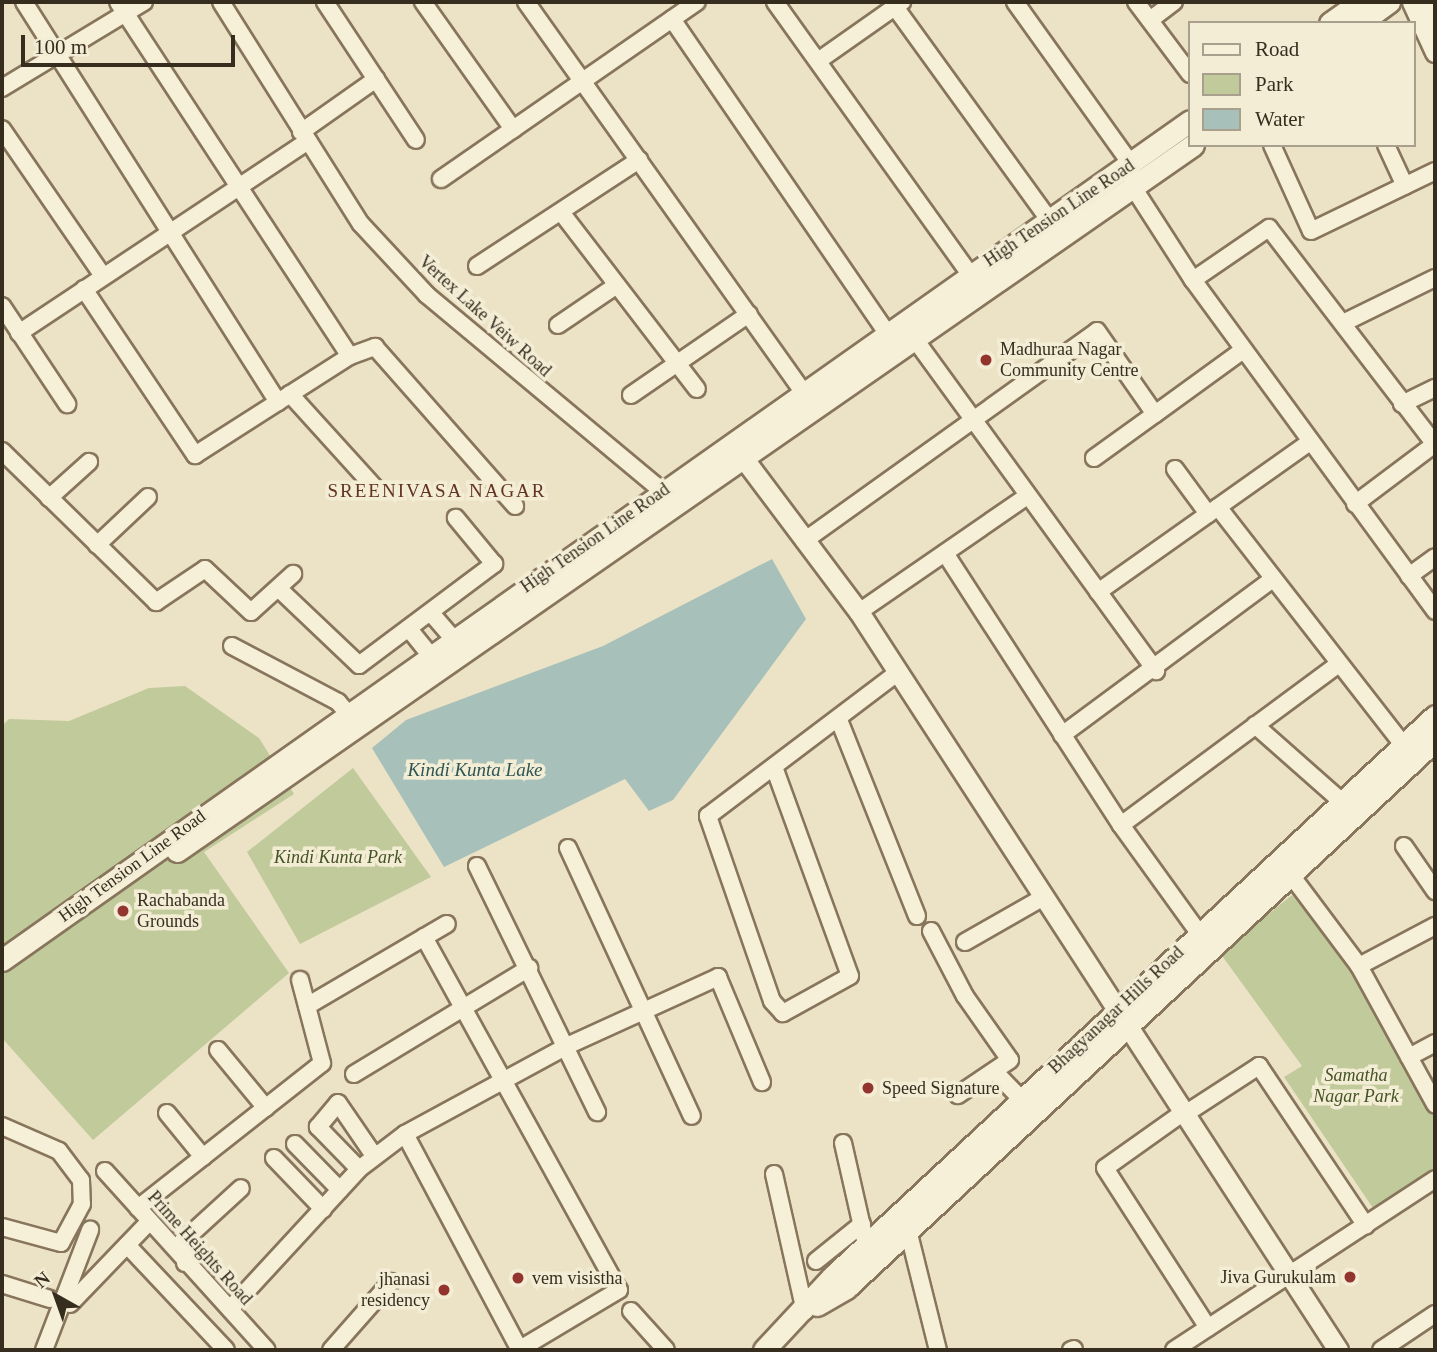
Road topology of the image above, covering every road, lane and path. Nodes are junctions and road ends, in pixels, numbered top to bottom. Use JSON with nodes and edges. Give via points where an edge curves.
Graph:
{"nodes":[{"id":1,"x":24,"y":2,"type":"edge"},
{"id":2,"x":144,"y":2,"type":"edge"},
{"id":3,"x":221,"y":2,"type":"edge"},
{"id":4,"x":325,"y":2,"type":"edge"},
{"id":5,"x":423,"y":2,"type":"edge"},
{"id":6,"x":526,"y":2,"type":"edge"},
{"id":7,"x":697,"y":2,"type":"edge"},
{"id":8,"x":775,"y":2,"type":"edge"},
{"id":9,"x":1015,"y":2,"type":"edge"},
{"id":10,"x":1136,"y":2,"type":"edge"},
{"id":11,"x":1174,"y":2,"type":"edge"},
{"id":12,"x":1360,"y":2,"type":"edge"},
{"id":13,"x":1389,"y":2,"type":"edge"},
{"id":14,"x":1412,"y":2,"type":"edge"},
{"id":15,"x":1427,"y":2,"type":"edge"},
{"id":16,"x":899,"y":4,"type":"edge"},
{"id":17,"x":122,"y":8,"type":"edge"},
{"id":18,"x":672,"y":19,"type":"junction"},
{"id":19,"x":1150,"y":20,"type":"junction"},
{"id":20,"x":1333,"y":21,"type":"edge"},
{"id":21,"x":1363,"y":21,"type":"edge"},
{"id":22,"x":1435,"y":21,"type":"edge"},
{"id":23,"x":1435,"y":52,"type":"edge"},
{"id":24,"x":57,"y":55,"type":"junction"},
{"id":25,"x":818,"y":61,"type":"junction"},
{"id":26,"x":1188,"y":72,"type":"edge"},
{"id":27,"x":376,"y":79,"type":"junction"},
{"id":28,"x":583,"y":81,"type":"junction"},
{"id":29,"x":2,"y":88,"type":"edge"},
{"id":30,"x":1188,"y":122,"type":"edge"},
{"id":31,"x":2,"y":129,"type":"edge"},
{"id":32,"x":513,"y":129,"type":"junction"},
{"id":33,"x":304,"y":137,"type":"junction"},
{"id":34,"x":416,"y":140,"type":"dead end"},
{"id":35,"x":1190,"y":147,"type":"edge"},
{"id":36,"x":1273,"y":147,"type":"edge"},
{"id":37,"x":1387,"y":147,"type":"edge"},
{"id":38,"x":639,"y":160,"type":"junction"},
{"id":39,"x":1131,"y":164,"type":"junction"},
{"id":40,"x":1435,"y":171,"type":"edge"},
{"id":41,"x":441,"y":179,"type":"dead end"},
{"id":42,"x":1405,"y":186,"type":"junction"},
{"id":43,"x":240,"y":187,"type":"junction"},
{"id":44,"x":1133,"y":187,"type":"junction"},
{"id":45,"x":561,"y":212,"type":"junction"},
{"id":46,"x":1049,"y":220,"type":"junction"},
{"id":47,"x":170,"y":230,"type":"junction"},
{"id":48,"x":477,"y":266,"type":"dead end"},
{"id":49,"x":970,"y":274,"type":"junction"},
{"id":50,"x":103,"y":276,"type":"junction"},
{"id":51,"x":1435,"y":278,"type":"edge"},
{"id":52,"x":1193,"y":280,"type":"junction"},
{"id":53,"x":617,"y":285,"type":"junction"},
{"id":54,"x":84,"y":289,"type":"junction"},
{"id":55,"x":2,"y":306,"type":"edge"},
{"id":56,"x":749,"y":314,"type":"junction"},
{"id":57,"x":1343,"y":323,"type":"junction"},
{"id":58,"x":558,"y":325,"type":"dead end"},
{"id":59,"x":19,"y":333,"type":"junction"},
{"id":60,"x":887,"y":333,"type":"junction"},
{"id":61,"x":915,"y":338,"type":"junction"},
{"id":62,"x":1243,"y":350,"type":"junction"},
{"id":63,"x":350,"y":356,"type":"junction"},
{"id":64,"x":677,"y":363,"type":"junction"},
{"id":65,"x":1435,"y":388,"type":"edge"},
{"id":66,"x":697,"y":389,"type":"dead end"},
{"id":67,"x":803,"y":392,"type":"junction"},
{"id":68,"x":631,"y":395,"type":"dead end"},
{"id":69,"x":284,"y":398,"type":"junction"},
{"id":70,"x":67,"y":404,"type":"dead end"},
{"id":71,"x":1402,"y":404,"type":"junction"},
{"id":72,"x":1155,"y":414,"type":"junction"},
{"id":73,"x":972,"y":420,"type":"junction"},
{"id":74,"x":1310,"y":442,"type":"junction"},
{"id":75,"x":1435,"y":444,"type":"edge"},
{"id":76,"x":2,"y":451,"type":"edge"},
{"id":77,"x":1094,"y":458,"type":"dead end"},
{"id":78,"x":744,"y":459,"type":"junction"},
{"id":79,"x":89,"y":462,"type":"dead end"},
{"id":80,"x":1175,"y":469,"type":"dead end"},
{"id":81,"x":376,"y":489,"type":"dead end"},
{"id":82,"x":662,"y":491,"type":"junction"},
{"id":83,"x":148,"y":496,"type":"dead end"},
{"id":84,"x":1026,"y":497,"type":"junction"},
{"id":85,"x":50,"y":498,"type":"junction"},
{"id":86,"x":1355,"y":504,"type":"junction"},
{"id":87,"x":515,"y":506,"type":"dead end"},
{"id":88,"x":1213,"y":511,"type":"junction"},
{"id":89,"x":456,"y":518,"type":"dead end"},
{"id":90,"x":804,"y":541,"type":"junction"},
{"id":91,"x":97,"y":545,"type":"junction"},
{"id":92,"x":945,"y":553,"type":"junction"},
{"id":93,"x":1435,"y":557,"type":"edge"},
{"id":94,"x":293,"y":574,"type":"dead end"},
{"id":95,"x":1409,"y":576,"type":"junction"},
{"id":96,"x":1273,"y":579,"type":"junction"},
{"id":97,"x":278,"y":588,"type":"junction"},
{"id":98,"x":1098,"y":593,"type":"junction"},
{"id":99,"x":1435,"y":611,"type":"edge"},
{"id":100,"x":431,"y":612,"type":"junction"},
{"id":101,"x":859,"y":612,"type":"junction"},
{"id":102,"x":409,"y":629,"type":"junction"},
{"id":103,"x":453,"y":638,"type":"junction"},
{"id":104,"x":232,"y":646,"type":"dead end"},
{"id":105,"x":430,"y":655,"type":"junction"},
{"id":106,"x":1337,"y":665,"type":"junction"},
{"id":107,"x":1156,"y":671,"type":"junction"},
{"id":108,"x":896,"y":674,"type":"junction"},
{"id":109,"x":1435,"y":716,"type":"edge"},
{"id":110,"x":352,"y":717,"type":"junction"},
{"id":111,"x":839,"y":720,"type":"junction"},
{"id":112,"x":1255,"y":725,"type":"junction"},
{"id":113,"x":1062,"y":735,"type":"junction"},
{"id":114,"x":1435,"y":740,"type":"edge"},
{"id":115,"x":1408,"y":753,"type":"junction"},
{"id":116,"x":774,"y":767,"type":"junction"},
{"id":117,"x":1342,"y":802,"type":"junction"},
{"id":118,"x":1121,"y":825,"type":"junction"},
{"id":119,"x":1307,"y":846,"type":"junction"},
{"id":120,"x":1404,"y":846,"type":"dead end"},
{"id":121,"x":568,"y":848,"type":"dead end"},
{"id":122,"x":477,"y":866,"type":"dead end"},
{"id":123,"x":1285,"y":867,"type":"junction"},
{"id":124,"x":1435,"y":891,"type":"edge"},
{"id":125,"x":1042,"y":898,"type":"junction"},
{"id":126,"x":916,"y":916,"type":"dead end"},
{"id":127,"x":447,"y":924,"type":"dead end"},
{"id":128,"x":1435,"y":926,"type":"edge"},
{"id":129,"x":931,"y":930,"type":"dead end"},
{"id":130,"x":1199,"y":933,"type":"junction"},
{"id":131,"x":424,"y":937,"type":"junction"},
{"id":132,"x":965,"y":943,"type":"dead end"},
{"id":133,"x":2,"y":960,"type":"edge"},
{"id":134,"x":1359,"y":966,"type":"junction"},
{"id":135,"x":529,"y":968,"type":"junction"},
{"id":136,"x":2,"y":977,"type":"edge"},
{"id":137,"x":300,"y":980,"type":"dead end"},
{"id":138,"x":307,"y":1006,"type":"junction"},
{"id":139,"x":464,"y":1006,"type":"junction"},
{"id":140,"x":641,"y":1014,"type":"junction"},
{"id":141,"x":1120,"y":1018,"type":"junction"},
{"id":142,"x":1435,"y":1044,"type":"edge"},
{"id":143,"x":569,"y":1045,"type":"junction"},
{"id":144,"x":218,"y":1050,"type":"dead end"},
{"id":145,"x":1409,"y":1057,"type":"junction"},
{"id":146,"x":996,"y":1073,"type":"junction"},
{"id":147,"x":354,"y":1074,"type":"dead end"},
{"id":148,"x":506,"y":1078,"type":"junction"},
{"id":149,"x":762,"y":1082,"type":"dead end"},
{"id":150,"x":958,"y":1096,"type":"dead end"},
{"id":151,"x":1021,"y":1099,"type":"junction"},
{"id":152,"x":1435,"y":1104,"type":"edge"},
{"id":153,"x":265,"y":1108,"type":"junction"},
{"id":154,"x":597,"y":1112,"type":"dead end"},
{"id":155,"x":167,"y":1113,"type":"dead end"},
{"id":156,"x":1181,"y":1115,"type":"junction"},
{"id":157,"x":692,"y":1116,"type":"dead end"},
{"id":158,"x":2,"y":1126,"type":"edge"},
{"id":159,"x":405,"y":1134,"type":"junction"},
{"id":160,"x":996,"y":1135,"type":"junction"},
{"id":161,"x":843,"y":1143,"type":"dead end"},
{"id":162,"x":295,"y":1144,"type":"dead end"},
{"id":163,"x":203,"y":1157,"type":"junction"},
{"id":164,"x":375,"y":1157,"type":"junction"},
{"id":165,"x":274,"y":1158,"type":"dead end"},
{"id":166,"x":359,"y":1169,"type":"junction"},
{"id":167,"x":105,"y":1171,"type":"dead end"},
{"id":168,"x":774,"y":1174,"type":"dead end"},
{"id":169,"x":1435,"y":1179,"type":"edge"},
{"id":170,"x":241,"y":1188,"type":"dead end"},
{"id":171,"x":340,"y":1190,"type":"junction"},
{"id":172,"x":138,"y":1208,"type":"junction"},
{"id":173,"x":323,"y":1209,"type":"junction"},
{"id":174,"x":149,"y":1222,"type":"junction"},
{"id":175,"x":1366,"y":1226,"type":"junction"},
{"id":176,"x":2,"y":1227,"type":"edge"},
{"id":177,"x":90,"y":1230,"type":"dead end"},
{"id":178,"x":908,"y":1230,"type":"junction"},
{"id":179,"x":864,"y":1234,"type":"junction"},
{"id":180,"x":127,"y":1245,"type":"junction"},
{"id":181,"x":816,"y":1261,"type":"dead end"},
{"id":182,"x":185,"y":1263,"type":"junction"},
{"id":183,"x":1290,"y":1277,"type":"junction"},
{"id":184,"x":391,"y":1282,"type":"dead end"},
{"id":185,"x":2,"y":1284,"type":"edge"},
{"id":186,"x":50,"y":1299,"type":"dead end"},
{"id":187,"x":70,"y":1304,"type":"dead end"},
{"id":188,"x":230,"y":1309,"type":"junction"},
{"id":189,"x":631,"y":1311,"type":"dead end"},
{"id":190,"x":805,"y":1312,"type":"junction"},
{"id":191,"x":1435,"y":1314,"type":"edge"},
{"id":192,"x":1208,"y":1328,"type":"junction"},
{"id":193,"x":44,"y":1350,"type":"edge"},
{"id":194,"x":226,"y":1350,"type":"edge"},
{"id":195,"x":267,"y":1350,"type":"edge"},
{"id":196,"x":331,"y":1350,"type":"edge"},
{"id":197,"x":520,"y":1350,"type":"edge"},
{"id":198,"x":666,"y":1350,"type":"edge"},
{"id":199,"x":764,"y":1350,"type":"edge"},
{"id":200,"x":938,"y":1350,"type":"edge"},
{"id":201,"x":1174,"y":1350,"type":"edge"},
{"id":202,"x":1338,"y":1350,"type":"edge"},
{"id":203,"x":1381,"y":1350,"type":"edge"}],
"edges":[{"from":1,"to":24,"type":"street"},
{"from":2,"to":17,"type":"street"},
{"from":3,"to":33,"type":"street","name":"Vertex Lake Veiw Road"},
{"from":4,"to":27,"type":"street"},
{"from":5,"to":32,"type":"street"},
{"from":6,"to":28,"type":"street"},
{"from":7,"to":18,"type":"street"},
{"from":8,"to":25,"type":"street"},
{"from":9,"to":39,"type":"street"},
{"from":10,"to":19,"type":"street"},
{"from":11,"to":19,"type":"street"},
{"from":12,"to":20,"type":"main road"},
{"from":13,"to":21,"type":"main road"},
{"from":14,"to":23,"type":"street"},
{"from":15,"to":22,"type":"street"},
{"from":16,"to":25,"type":"street"},
{"from":16,"to":46,"type":"street"},
{"from":17,"to":24,"type":"street"},
{"from":17,"to":43,"type":"street"},
{"from":18,"to":28,"type":"street"},
{"from":18,"to":60,"type":"street"},
{"from":19,"to":26,"type":"street"},
{"from":24,"to":29,"type":"street"},
{"from":24,"to":47,"type":"street"},
{"from":25,"to":49,"type":"street"},
{"from":27,"to":33,"type":"street"},
{"from":27,"to":34,"type":"street"},
{"from":28,"to":32,"type":"street"},
{"from":28,"to":38,"type":"street"},
{"from":30,"to":39,"type":"main road","name":"High Tension Line Road"},
{"from":31,"to":50,"type":"street"},
{"from":32,"to":41,"type":"street"},
{"from":33,"to":43,"type":"street"},
{"from":33,"to":82,"type":"street","name":"Vertex Lake Veiw Road","via":[[361,224],[427,295]]},
{"from":35,"to":44,"type":"main road","name":"High Tension Line Road"},
{"from":36,"to":42,"type":"street","via":[[1311,230]]},
{"from":37,"to":42,"type":"street"},
{"from":38,"to":45,"type":"street"},
{"from":38,"to":56,"type":"street"},
{"from":39,"to":44,"type":"street"},
{"from":39,"to":46,"type":"main road","name":"High Tension Line Road"},
{"from":40,"to":42,"type":"street"},
{"from":43,"to":47,"type":"street"},
{"from":43,"to":63,"type":"street"},
{"from":44,"to":52,"type":"street"},
{"from":44,"to":61,"type":"main road","name":"High Tension Line Road"},
{"from":45,"to":48,"type":"street"},
{"from":45,"to":53,"type":"street"},
{"from":46,"to":49,"type":"main road","name":"High Tension Line Road"},
{"from":47,"to":50,"type":"street"},
{"from":47,"to":69,"type":"street"},
{"from":49,"to":60,"type":"main road","name":"High Tension Line Road"},
{"from":50,"to":54,"type":"street"},
{"from":51,"to":57,"type":"street"},
{"from":52,"to":57,"type":"street","via":[[1269,228]]},
{"from":52,"to":62,"type":"street"},
{"from":53,"to":58,"type":"street"},
{"from":53,"to":64,"type":"street"},
{"from":54,"to":59,"type":"street"},
{"from":54,"to":69,"type":"street","via":[[195,455]]},
{"from":55,"to":59,"type":"street"},
{"from":56,"to":64,"type":"street"},
{"from":56,"to":67,"type":"street"},
{"from":57,"to":71,"type":"street"},
{"from":59,"to":70,"type":"street"},
{"from":60,"to":67,"type":"main road","name":"High Tension Line Road"},
{"from":61,"to":73,"type":"street"},
{"from":61,"to":78,"type":"main road","name":"High Tension Line Road"},
{"from":62,"to":72,"type":"street"},
{"from":62,"to":74,"type":"street"},
{"from":63,"to":69,"type":"street"},
{"from":63,"to":87,"type":"street","via":[[375,347]]},
{"from":64,"to":66,"type":"street"},
{"from":64,"to":68,"type":"street"},
{"from":65,"to":71,"type":"street"},
{"from":67,"to":82,"type":"main road","name":"High Tension Line Road"},
{"from":69,"to":81,"type":"street"},
{"from":71,"to":75,"type":"street"},
{"from":72,"to":73,"type":"street","via":[[1097,331]]},
{"from":72,"to":77,"type":"street"},
{"from":73,"to":84,"type":"street"},
{"from":73,"to":90,"type":"street"},
{"from":74,"to":86,"type":"street"},
{"from":74,"to":88,"type":"street"},
{"from":75,"to":86,"type":"street"},
{"from":76,"to":85,"type":"street"},
{"from":78,"to":90,"type":"street"},
{"from":78,"to":110,"type":"main road","name":"High Tension Line Road"},
{"from":79,"to":85,"type":"street"},
{"from":80,"to":88,"type":"street"},
{"from":82,"to":103,"type":"main road","name":"High Tension Line Road"},
{"from":83,"to":91,"type":"street"},
{"from":84,"to":92,"type":"street"},
{"from":84,"to":98,"type":"street"},
{"from":85,"to":91,"type":"street"},
{"from":86,"to":95,"type":"street"},
{"from":88,"to":96,"type":"street"},
{"from":88,"to":98,"type":"street"},
{"from":89,"to":100,"type":"street","via":[[494,564]]},
{"from":90,"to":101,"type":"street"},
{"from":91,"to":97,"type":"street","via":[[156,602],[202,569],[249,612]]},
{"from":92,"to":101,"type":"street"},
{"from":92,"to":113,"type":"street"},
{"from":93,"to":95,"type":"street"},
{"from":94,"to":97,"type":"street"},
{"from":95,"to":99,"type":"street"},
{"from":96,"to":106,"type":"street"},
{"from":96,"to":107,"type":"street"},
{"from":97,"to":102,"type":"street","via":[[354,665]]},
{"from":98,"to":107,"type":"street"},
{"from":100,"to":102,"type":"street"},
{"from":100,"to":103,"type":"street"},
{"from":101,"to":108,"type":"street"},
{"from":102,"to":105,"type":"street"},
{"from":103,"to":105,"type":"main road","name":"High Tension Line Road"},
{"from":104,"to":110,"type":"street"},
{"from":105,"to":110,"type":"main road","name":"High Tension Line Road"},
{"from":106,"to":112,"type":"street"},
{"from":106,"to":115,"type":"street"},
{"from":107,"to":113,"type":"street"},
{"from":108,"to":111,"type":"street"},
{"from":108,"to":125,"type":"street"},
{"from":109,"to":115,"type":"main road","name":"Bhagyanagar Hills Road"},
{"from":110,"to":133,"type":"main road","name":"High Tension Line Road"},
{"from":110,"to":136,"type":"main road","name":"High Tension Line Road"},
{"from":111,"to":116,"type":"street"},
{"from":111,"to":126,"type":"street"},
{"from":112,"to":117,"type":"street"},
{"from":112,"to":118,"type":"street"},
{"from":113,"to":118,"type":"street"},
{"from":114,"to":115,"type":"main road","name":"Bhagyanagar Hills Road"},
{"from":115,"to":117,"type":"main road","name":"Bhagyanagar Hills Road"},
{"from":115,"to":119,"type":"main road","name":"Bhagyanagar Hills Road"},
{"from":116,"to":116,"type":"street","via":[[708,819],[772,1001],[783,1013],[850,976]]},
{"from":117,"to":119,"type":"main road","name":"Bhagyanagar Hills Road"},
{"from":118,"to":130,"type":"street"},
{"from":119,"to":123,"type":"main road","name":"Bhagyanagar Hills Road"},
{"from":120,"to":124,"type":"street"},
{"from":121,"to":140,"type":"street"},
{"from":122,"to":135,"type":"street"},
{"from":123,"to":130,"type":"main road","name":"Bhagyanagar Hills Road"},
{"from":123,"to":134,"type":"street"},
{"from":123,"to":141,"type":"main road","name":"Bhagyanagar Hills Road"},
{"from":125,"to":132,"type":"street"},
{"from":125,"to":141,"type":"street"},
{"from":127,"to":131,"type":"street"},
{"from":128,"to":134,"type":"street"},
{"from":129,"to":146,"type":"street","via":[[965,996],[1010,1060]]},
{"from":130,"to":141,"type":"main road","name":"Bhagyanagar Hills Road"},
{"from":131,"to":138,"type":"street"},
{"from":131,"to":139,"type":"street"},
{"from":134,"to":145,"type":"street"},
{"from":135,"to":139,"type":"street"},
{"from":135,"to":143,"type":"street"},
{"from":137,"to":138,"type":"street"},
{"from":138,"to":153,"type":"street","via":[[322,1063]]},
{"from":139,"to":147,"type":"street"},
{"from":139,"to":148,"type":"street"},
{"from":140,"to":143,"type":"street"},
{"from":140,"to":149,"type":"street","via":[[719,977]]},
{"from":140,"to":157,"type":"street"},
{"from":141,"to":151,"type":"main road","name":"Bhagyanagar Hills Road"},
{"from":141,"to":156,"type":"street"},
{"from":141,"to":160,"type":"main road","name":"Bhagyanagar Hills Road"},
{"from":142,"to":145,"type":"street"},
{"from":143,"to":148,"type":"street"},
{"from":143,"to":154,"type":"street"},
{"from":144,"to":153,"type":"street"},
{"from":145,"to":152,"type":"street"},
{"from":146,"to":150,"type":"street"},
{"from":146,"to":151,"type":"street"},
{"from":148,"to":159,"type":"street"},
{"from":148,"to":197,"type":"street","via":[[619,1290]]},
{"from":151,"to":160,"type":"main road","name":"Bhagyanagar Hills Road"},
{"from":153,"to":163,"type":"street"},
{"from":155,"to":163,"type":"street"},
{"from":156,"to":175,"type":"street","via":[[1259,1066]]},
{"from":156,"to":183,"type":"street"},
{"from":156,"to":192,"type":"street","via":[[1105,1168]]},
{"from":158,"to":176,"type":"street","via":[[59,1151],[81,1180],[82,1204],[61,1243]]},
{"from":159,"to":164,"type":"street"},
{"from":159,"to":197,"type":"street"},
{"from":160,"to":178,"type":"main road","name":"Bhagyanagar Hills Road"},
{"from":160,"to":179,"type":"main road","name":"Bhagyanagar Hills Road"},
{"from":161,"to":179,"type":"street"},
{"from":162,"to":171,"type":"street"},
{"from":163,"to":172,"type":"street"},
{"from":164,"to":166,"type":"street"},
{"from":164,"to":166,"type":"street","via":[[338,1103],[318,1127]]},
{"from":165,"to":173,"type":"street"},
{"from":166,"to":171,"type":"street"},
{"from":167,"to":172,"type":"street","name":"Prime Heights Road"},
{"from":168,"to":190,"type":"street"},
{"from":169,"to":175,"type":"street"},
{"from":170,"to":182,"type":"street","via":[[181,1243],[193,1255]]},
{"from":171,"to":173,"type":"street"},
{"from":172,"to":174,"type":"street","name":"Prime Heights Road"},
{"from":173,"to":188,"type":"street"},
{"from":174,"to":180,"type":"street"},
{"from":174,"to":182,"type":"street","name":"Prime Heights Road"},
{"from":175,"to":183,"type":"street"},
{"from":177,"to":193,"type":"street"},
{"from":178,"to":190,"type":"main road","name":"Bhagyanagar Hills Road","via":[[846,1288]]},
{"from":178,"to":200,"type":"street"},
{"from":179,"to":181,"type":"street"},
{"from":179,"to":190,"type":"main road","name":"Bhagyanagar Hills Road"},
{"from":180,"to":187,"type":"street"},
{"from":180,"to":194,"type":"street"},
{"from":182,"to":188,"type":"street","name":"Prime Heights Road"},
{"from":183,"to":192,"type":"street"},
{"from":183,"to":202,"type":"street"},
{"from":184,"to":196,"type":"street"},
{"from":185,"to":186,"type":"street"},
{"from":188,"to":195,"type":"street","name":"Prime Heights Road"},
{"from":189,"to":198,"type":"street"},
{"from":190,"to":199,"type":"main road","name":"Bhagyanagar Hills Road"},
{"from":191,"to":203,"type":"street"},
{"from":192,"to":201,"type":"street"}]}
